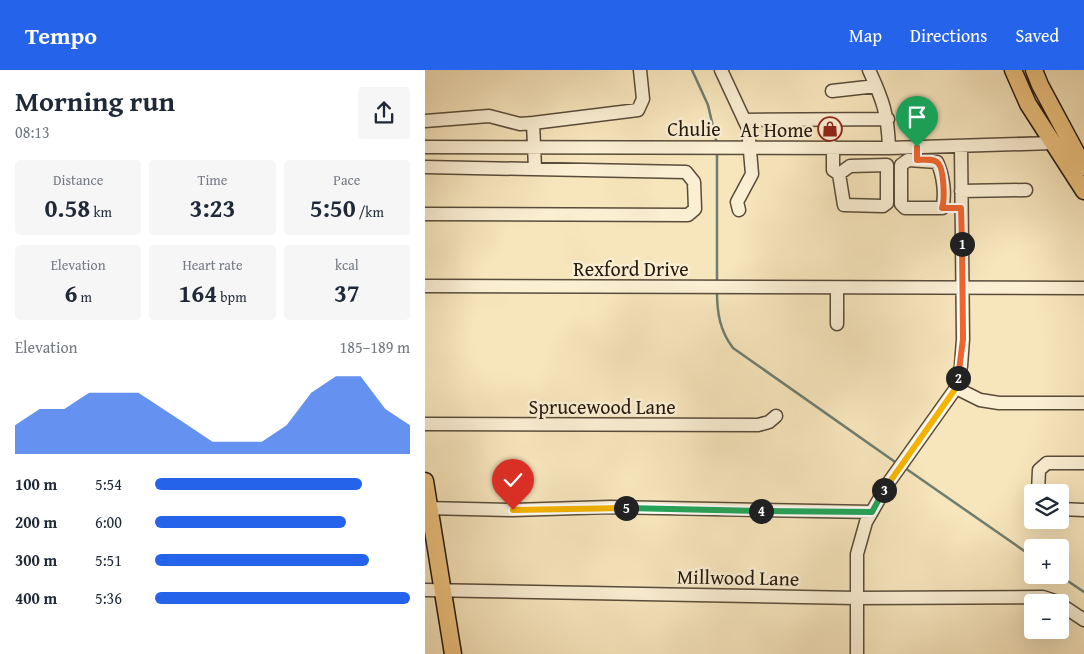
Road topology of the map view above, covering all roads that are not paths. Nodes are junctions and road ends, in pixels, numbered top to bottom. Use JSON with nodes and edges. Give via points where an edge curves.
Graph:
{"nodes":[{"id":1,"x":640,"y":70,"type":"edge"},
{"id":2,"x":721,"y":70,"type":"edge"},
{"id":3,"x":869,"y":70,"type":"edge"},
{"id":4,"x":1013,"y":70,"type":"edge"},
{"id":5,"x":1034,"y":70,"type":"edge"},
{"id":6,"x":877,"y":86,"type":"junction"},
{"id":7,"x":833,"y":91,"type":"dead end"},
{"id":8,"x":888,"y":118,"type":"junction"},
{"id":9,"x":744,"y":120,"type":"junction"},
{"id":10,"x":425,"y":121,"type":"edge"},
{"id":11,"x":533,"y":123,"type":"junction"},
{"id":12,"x":1053,"y":143,"type":"junction"},
{"id":13,"x":425,"y":146,"type":"edge"},
{"id":14,"x":456,"y":146,"type":"junction"},
{"id":15,"x":535,"y":146,"type":"junction"},
{"id":16,"x":606,"y":146,"type":"junction"},
{"id":17,"x":744,"y":147,"type":"junction"},
{"id":18,"x":833,"y":147,"type":"junction"},
{"id":19,"x":961,"y":147,"type":"junction"},
{"id":20,"x":889,"y":148,"type":"junction"},
{"id":21,"x":917,"y":154,"type":"junction"},
{"id":22,"x":425,"y":166,"type":"edge"},
{"id":23,"x":456,"y":166,"type":"junction"},
{"id":24,"x":1084,"y":167,"type":"edge"},
{"id":25,"x":535,"y":168,"type":"junction"},
{"id":26,"x":606,"y":170,"type":"junction"},
{"id":27,"x":839,"y":174,"type":"junction"},
{"id":28,"x":1026,"y":190,"type":"dead end"},
{"id":29,"x":961,"y":191,"type":"junction"},
{"id":30,"x":1084,"y":191,"type":"edge"},
{"id":31,"x":942,"y":208,"type":"junction"},
{"id":32,"x":961,"y":208,"type":"junction"},
{"id":33,"x":739,"y":210,"type":"dead end"},
{"id":34,"x":425,"y":214,"type":"edge"},
{"id":35,"x":425,"y":286,"type":"edge"},
{"id":36,"x":837,"y":288,"type":"junction"},
{"id":37,"x":962,"y":288,"type":"junction"},
{"id":38,"x":1084,"y":288,"type":"edge"},
{"id":39,"x":837,"y":324,"type":"dead end"},
{"id":40,"x":956,"y":388,"type":"junction"},
{"id":41,"x":1084,"y":403,"type":"edge"},
{"id":42,"x":776,"y":416,"type":"dead end"},
{"id":43,"x":425,"y":424,"type":"edge"},
{"id":44,"x":1084,"y":462,"type":"edge"},
{"id":45,"x":425,"y":481,"type":"edge"},
{"id":46,"x":1038,"y":484,"type":"edge"},
{"id":47,"x":427,"y":508,"type":"edge"},
{"id":48,"x":1069,"y":509,"type":"edge"},
{"id":49,"x":1084,"y":510,"type":"edge"},
{"id":50,"x":872,"y":512,"type":"junction"},
{"id":51,"x":425,"y":590,"type":"edge"},
{"id":52,"x":443,"y":591,"type":"junction"},
{"id":53,"x":856,"y":598,"type":"junction"},
{"id":54,"x":1024,"y":601,"type":"edge"},
{"id":55,"x":1069,"y":610,"type":"edge"},
{"id":56,"x":1084,"y":620,"type":"edge"},
{"id":57,"x":453,"y":654,"type":"edge"},
{"id":58,"x":857,"y":654,"type":"edge"}],
"edges":[{"from":1,"to":11,"type":"street","via":[[643,99],[637,110]]},
{"from":2,"to":9,"type":"street"},
{"from":3,"to":6,"type":"street"},
{"from":4,"to":12,"type":"main road","via":[[1028,104]]},
{"from":5,"to":24,"type":"main road"},
{"from":6,"to":7,"type":"street"},
{"from":6,"to":8,"type":"street"},
{"from":8,"to":9,"type":"street"},
{"from":8,"to":20,"type":"street"},
{"from":9,"to":17,"type":"street","via":[[748,128]]},
{"from":10,"to":11,"type":"street","via":[[489,116],[520,124]]},
{"from":11,"to":15,"type":"street"},
{"from":12,"to":19,"type":"street","name":"Chulie"},
{"from":12,"to":30,"type":"main road"},
{"from":13,"to":14,"type":"street","name":"Chulie"},
{"from":14,"to":15,"type":"street","name":"Chulie"},
{"from":14,"to":23,"type":"street"},
{"from":15,"to":16,"type":"street","name":"Chulie"},
{"from":15,"to":25,"type":"street"},
{"from":16,"to":17,"type":"street","name":"Chulie"},
{"from":16,"to":26,"type":"street"},
{"from":17,"to":18,"type":"street","name":"Chulie"},
{"from":17,"to":33,"type":"street","via":[[751,174],[737,202]]},
{"from":18,"to":20,"type":"street","name":"Chulie"},
{"from":18,"to":27,"type":"street","via":[[833,170]]},
{"from":19,"to":21,"type":"street","name":"Chulie"},
{"from":19,"to":29,"type":"street"},
{"from":20,"to":21,"type":"street","name":"Chulie"},
{"from":21,"to":31,"type":"street","via":[[937,162],[941,169]]},
{"from":21,"to":31,"type":"street","via":[[901,165],[901,204],[905,208]]},
{"from":22,"to":23,"type":"street"},
{"from":23,"to":25,"type":"street"},
{"from":25,"to":26,"type":"street"},
{"from":26,"to":34,"type":"street","via":[[686,172],[694,182],[695,210],[688,214]]},
{"from":27,"to":27,"type":"street","via":[[850,166],[887,165],[887,203],[883,206],[844,205]]},
{"from":28,"to":29,"type":"street"},
{"from":29,"to":32,"type":"street"},
{"from":31,"to":32,"type":"street"},
{"from":32,"to":37,"type":"street"},
{"from":35,"to":36,"type":"street","name":"Rexford Drive"},
{"from":36,"to":37,"type":"street","name":"Rexford Drive"},
{"from":36,"to":39,"type":"street"},
{"from":37,"to":38,"type":"street","name":"Rexford Drive"},
{"from":37,"to":40,"type":"street","via":[[963,339]]},
{"from":40,"to":41,"type":"street","via":[[981,400],[999,403]]},
{"from":40,"to":50,"type":"street","via":[[889,482]]},
{"from":42,"to":43,"type":"street","name":"Sprucewood Lane","via":[[758,425]]},
{"from":44,"to":46,"type":"street","via":[[1047,463],[1039,470]]},
{"from":45,"to":47,"type":"main road"},
{"from":47,"to":50,"type":"street","via":[[610,507]]},
{"from":47,"to":52,"type":"main road"},
{"from":48,"to":49,"type":"street"},
{"from":50,"to":53,"type":"street","via":[[857,554]]},
{"from":51,"to":52,"type":"street","name":"Millwood Lane"},
{"from":52,"to":53,"type":"street","name":"Millwood Lane"},
{"from":52,"to":57,"type":"main road"},
{"from":53,"to":54,"type":"street","name":"Millwood Lane"},
{"from":53,"to":58,"type":"street"},
{"from":55,"to":56,"type":"street"}]}
